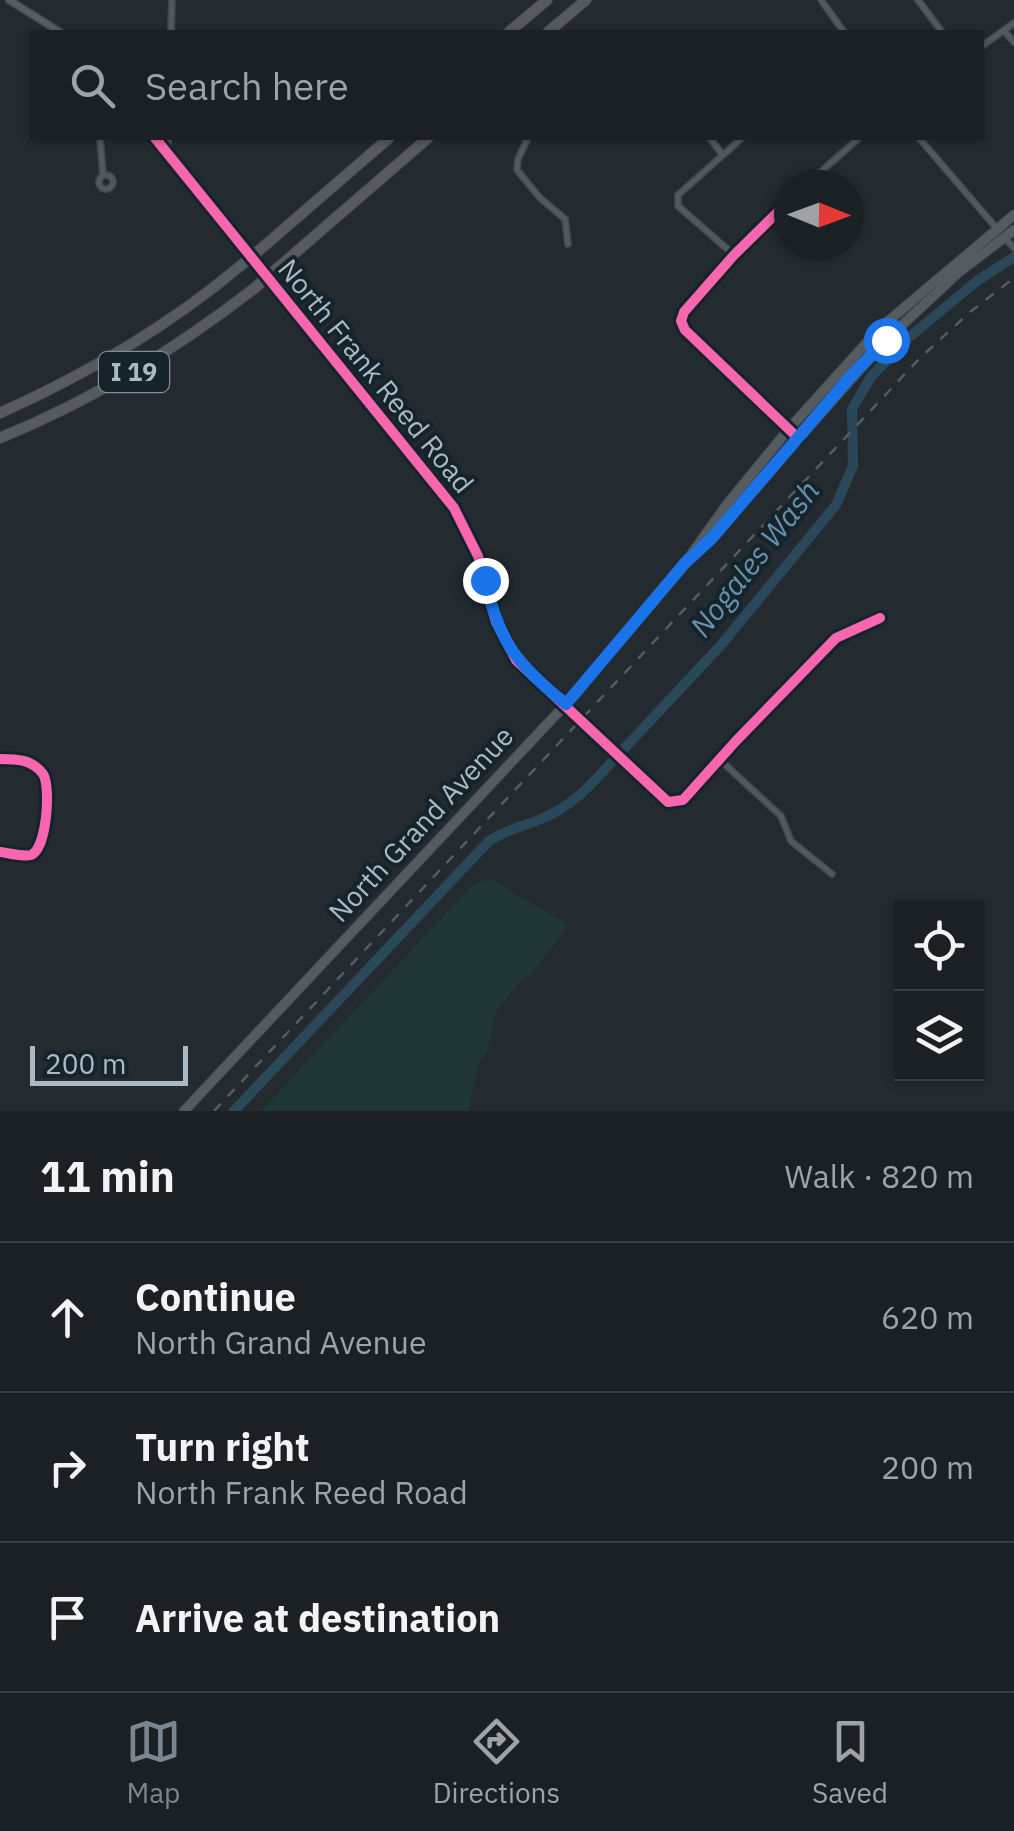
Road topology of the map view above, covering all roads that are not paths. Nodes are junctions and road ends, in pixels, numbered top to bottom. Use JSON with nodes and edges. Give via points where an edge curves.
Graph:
{"nodes":[{"id":1,"x":9,"y":0,"type":"edge"},
{"id":2,"x":172,"y":0,"type":"edge"},
{"id":3,"x":547,"y":0,"type":"edge"},
{"id":4,"x":586,"y":0,"type":"edge"},
{"id":5,"x":820,"y":0,"type":"edge"},
{"id":6,"x":918,"y":0,"type":"edge"},
{"id":7,"x":25,"y":3,"type":"edge"},
{"id":8,"x":1014,"y":23,"type":"edge"},
{"id":9,"x":58,"y":30,"type":"edge"},
{"id":10,"x":171,"y":30,"type":"edge"},
{"id":11,"x":511,"y":30,"type":"edge"},
{"id":12,"x":550,"y":30,"type":"edge"},
{"id":13,"x":842,"y":30,"type":"edge"},
{"id":14,"x":940,"y":30,"type":"edge"},
{"id":15,"x":1004,"y":30,"type":"junction"},
{"id":16,"x":1014,"y":42,"type":"edge"},
{"id":17,"x":984,"y":45,"type":"edge"},
{"id":18,"x":100,"y":140,"type":"edge"},
{"id":19,"x":157,"y":140,"type":"edge"},
{"id":20,"x":168,"y":140,"type":"edge"},
{"id":21,"x":387,"y":140,"type":"edge"},
{"id":22,"x":426,"y":140,"type":"edge"},
{"id":23,"x":527,"y":140,"type":"edge"},
{"id":24,"x":712,"y":140,"type":"edge"},
{"id":25,"x":740,"y":140,"type":"edge"},
{"id":26,"x":858,"y":140,"type":"edge"},
{"id":27,"x":921,"y":140,"type":"edge"},
{"id":28,"x":168,"y":153,"type":"junction"},
{"id":29,"x":722,"y":154,"type":"junction"},
{"id":30,"x":823,"y":170,"type":"edge"},
{"id":31,"x":103,"y":176,"type":"dead end"},
{"id":32,"x":1014,"y":215,"type":"edge"},
{"id":33,"x":774,"y":216,"type":"edge"},
{"id":34,"x":996,"y":228,"type":"junction"},
{"id":35,"x":1014,"y":230,"type":"edge"},
{"id":36,"x":1004,"y":238,"type":"junction"},
{"id":37,"x":568,"y":244,"type":"dead end"},
{"id":38,"x":1014,"y":248,"type":"edge"},
{"id":39,"x":734,"y":255,"type":"junction"},
{"id":40,"x":0,"y":413,"type":"edge"},
{"id":41,"x":788,"y":430,"type":"junction"},
{"id":42,"x":798,"y":438,"type":"junction"},
{"id":43,"x":0,"y":440,"type":"edge"},
{"id":44,"x":685,"y":563,"type":"junction"},
{"id":45,"x":880,"y":618,"type":"dead end"},
{"id":46,"x":566,"y":704,"type":"junction"},
{"id":47,"x":0,"y":759,"type":"edge"},
{"id":48,"x":719,"y":760,"type":"junction"},
{"id":49,"x":0,"y":852,"type":"edge"},
{"id":50,"x":832,"y":874,"type":"dead end"},
{"id":51,"x":184,"y":1111,"type":"edge"}],
"edges":[{"from":1,"to":7,"type":"street"},
{"from":2,"to":10,"type":"street"},
{"from":3,"to":11,"type":"highway"},
{"from":4,"to":12,"type":"highway"},
{"from":5,"to":13,"type":"street"},
{"from":6,"to":14,"type":"street"},
{"from":7,"to":9,"type":"street"},
{"from":8,"to":15,"type":"street"},
{"from":15,"to":16,"type":"street"},
{"from":15,"to":17,"type":"street"},
{"from":18,"to":31,"type":"street"},
{"from":19,"to":28,"type":"street","name":"North Frank Reed Road"},
{"from":20,"to":28,"type":"street"},
{"from":21,"to":40,"type":"highway","number":"I 19","bridge":true,"via":[[239,267],[141,339]]},
{"from":22,"to":43,"type":"highway","number":"I 19","bridge":true,"via":[[198,332],[119,381]]},
{"from":23,"to":37,"type":"street","via":[[517,170],[565,219]]},
{"from":24,"to":29,"type":"street"},
{"from":25,"to":29,"type":"street"},
{"from":26,"to":30,"type":"street"},
{"from":27,"to":34,"type":"street"},
{"from":28,"to":46,"type":"street","name":"North Frank Reed Road","via":[[454,508],[478,556],[504,642],[531,677]]},
{"from":29,"to":39,"type":"street","via":[[678,194],[678,206]]},
{"from":32,"to":34,"type":"main road","name":"North Grand Avenue"},
{"from":33,"to":39,"type":"street"},
{"from":34,"to":36,"type":"street"},
{"from":34,"to":41,"type":"main road","name":"North Grand Avenue","via":[[879,328]]},
{"from":35,"to":36,"type":"main road","name":"North Grand Avenue"},
{"from":36,"to":38,"type":"street"},
{"from":36,"to":42,"type":"main road","name":"North Grand Avenue","via":[[886,340]]},
{"from":39,"to":41,"type":"street","via":[[681,321]]},
{"from":41,"to":42,"type":"street"},
{"from":41,"to":44,"type":"main road","name":"North Grand Avenue"},
{"from":42,"to":44,"type":"main road","name":"North Grand Avenue"},
{"from":44,"to":46,"type":"main road","name":"North Grand Avenue"},
{"from":45,"to":48,"type":"street","via":[[836,638]]},
{"from":46,"to":48,"type":"street","via":[[668,802],[683,800]]},
{"from":46,"to":51,"type":"main road","name":"North Grand Avenue"},
{"from":47,"to":49,"type":"street","via":[[34,764],[47,786],[38,850],[28,856]]},
{"from":48,"to":50,"type":"street","via":[[781,816],[791,841]]}]}
